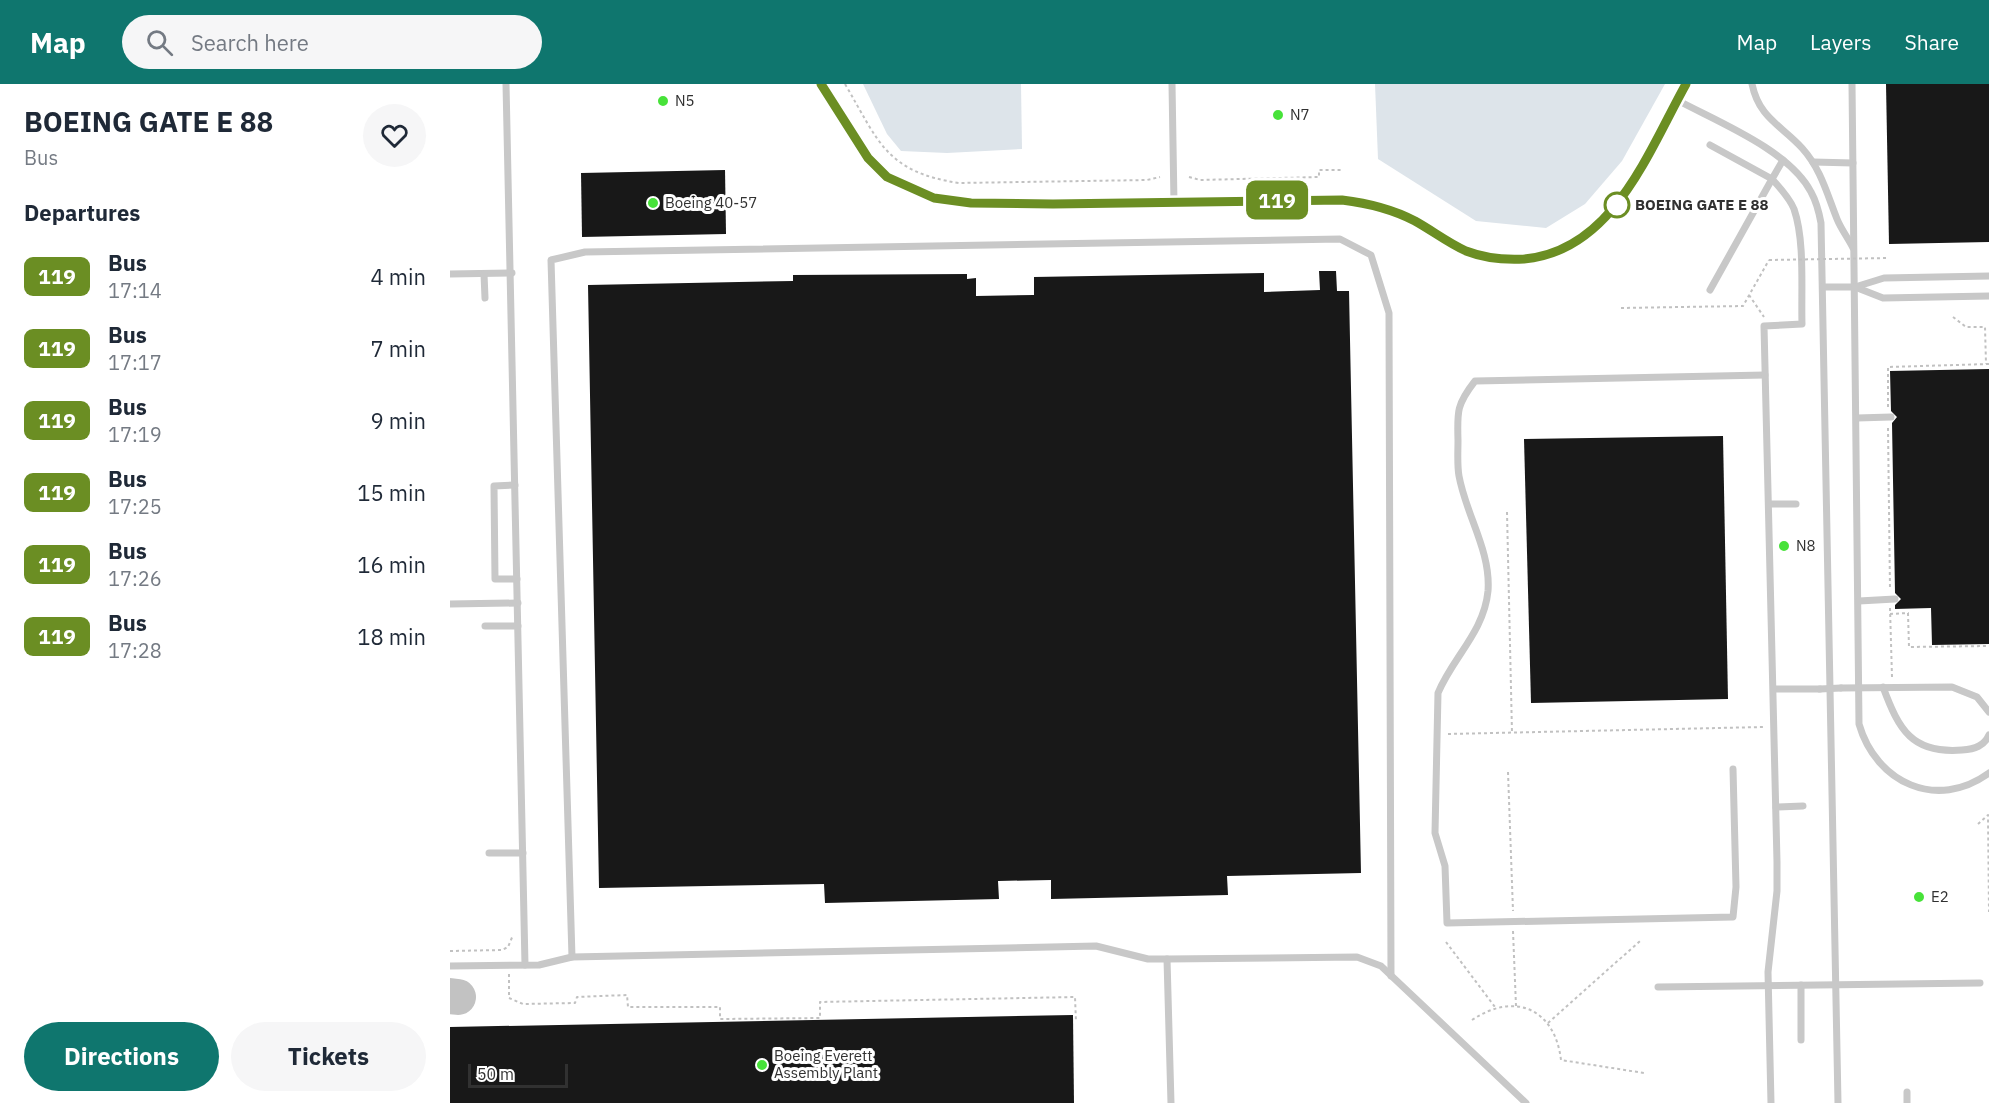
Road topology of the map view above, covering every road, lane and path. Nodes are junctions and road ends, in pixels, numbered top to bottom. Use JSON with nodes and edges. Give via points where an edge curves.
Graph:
{"nodes":[{"id":1,"x":506,"y":84,"type":"edge"},
{"id":2,"x":821,"y":84,"type":"edge"},
{"id":3,"x":845,"y":84,"type":"edge"},
{"id":4,"x":1172,"y":84,"type":"edge"},
{"id":5,"x":1686,"y":84,"type":"edge"},
{"id":6,"x":1752,"y":84,"type":"edge"},
{"id":7,"x":1852,"y":84,"type":"edge"},
{"id":8,"x":1677,"y":100,"type":"junction"},
{"id":9,"x":1710,"y":145,"type":"dead end"},
{"id":10,"x":1783,"y":160,"type":"junction"},
{"id":11,"x":1813,"y":162,"type":"junction"},
{"id":12,"x":1853,"y":163,"type":"junction"},
{"id":13,"x":1342,"y":170,"type":"dead end"},
{"id":14,"x":1160,"y":177,"type":"dead end"},
{"id":15,"x":1189,"y":177,"type":"dead end"},
{"id":16,"x":1772,"y":179,"type":"junction"},
{"id":17,"x":1174,"y":203,"type":"junction"},
{"id":18,"x":1854,"y":250,"type":"junction"},
{"id":19,"x":1889,"y":258,"type":"dead end"},
{"id":20,"x":512,"y":273,"type":"junction"},
{"id":21,"x":450,"y":274,"type":"edge"},
{"id":22,"x":484,"y":274,"type":"junction"},
{"id":23,"x":1989,"y":276,"type":"edge"},
{"id":24,"x":1823,"y":287,"type":"junction"},
{"id":25,"x":1855,"y":287,"type":"junction"},
{"id":26,"x":1710,"y":290,"type":"dead end"},
{"id":27,"x":1749,"y":295,"type":"junction"},
{"id":28,"x":1989,"y":296,"type":"edge"},
{"id":29,"x":485,"y":298,"type":"dead end"},
{"id":30,"x":1621,"y":308,"type":"dead end"},
{"id":31,"x":1953,"y":317,"type":"dead end"},
{"id":32,"x":1764,"y":326,"type":"junction"},
{"id":33,"x":1988,"y":364,"type":"edge"},
{"id":34,"x":1765,"y":375,"type":"junction"},
{"id":35,"x":1890,"y":416,"type":"joint"},
{"id":36,"x":1857,"y":418,"type":"junction"},
{"id":37,"x":1888,"y":426,"type":"dead end"},
{"id":38,"x":515,"y":486,"type":"junction"},
{"id":39,"x":1770,"y":504,"type":"junction"},
{"id":40,"x":1796,"y":504,"type":"dead end"},
{"id":41,"x":1507,"y":512,"type":"dead end"},
{"id":42,"x":517,"y":579,"type":"junction"},
{"id":43,"x":1890,"y":591,"type":"dead end"},
{"id":44,"x":1859,"y":601,"type":"junction"},
{"id":45,"x":1893,"y":601,"type":"joint"},
{"id":46,"x":518,"y":603,"type":"junction"},
{"id":47,"x":450,"y":604,"type":"edge"},
{"id":48,"x":1890,"y":614,"type":"junction"},
{"id":49,"x":485,"y":626,"type":"dead end"},
{"id":50,"x":518,"y":626,"type":"junction"},
{"id":51,"x":1989,"y":646,"type":"edge"},
{"id":52,"x":1892,"y":677,"type":"dead end"},
{"id":53,"x":1883,"y":687,"type":"junction"},
{"id":54,"x":1859,"y":688,"type":"junction"},
{"id":55,"x":1775,"y":689,"type":"junction"},
{"id":56,"x":1989,"y":712,"type":"edge"},
{"id":57,"x":1775,"y":727,"type":"junction"},
{"id":58,"x":1512,"y":733,"type":"junction"},
{"id":59,"x":1436,"y":734,"type":"junction"},
{"id":60,"x":1989,"y":735,"type":"edge"},
{"id":61,"x":1733,"y":769,"type":"dead end"},
{"id":62,"x":1508,"y":772,"type":"dead end"},
{"id":63,"x":1989,"y":773,"type":"edge"},
{"id":64,"x":1803,"y":806,"type":"dead end"},
{"id":65,"x":1776,"y":807,"type":"junction"},
{"id":66,"x":1978,"y":824,"type":"dead end"},
{"id":67,"x":489,"y":853,"type":"dead end"},
{"id":68,"x":523,"y":853,"type":"junction"},
{"id":69,"x":1989,"y":912,"type":"edge"},
{"id":70,"x":1513,"y":921,"type":"junction"},
{"id":71,"x":1640,"y":941,"type":"dead end"},
{"id":72,"x":1446,"y":942,"type":"dead end"},
{"id":73,"x":508,"y":947,"type":"dead end"},
{"id":74,"x":572,"y":957,"type":"junction"},
{"id":75,"x":1167,"y":959,"type":"junction"},
{"id":76,"x":509,"y":965,"type":"junction"},
{"id":77,"x":525,"y":965,"type":"junction"},
{"id":78,"x":450,"y":966,"type":"edge"},
{"id":79,"x":1392,"y":976,"type":"junction"},
{"id":80,"x":1980,"y":983,"type":"dead end"},
{"id":81,"x":1801,"y":985,"type":"junction"},
{"id":82,"x":1836,"y":985,"type":"junction"},
{"id":83,"x":1769,"y":986,"type":"junction"},
{"id":84,"x":1658,"y":987,"type":"dead end"},
{"id":85,"x":1516,"y":1006,"type":"junction"},
{"id":86,"x":1495,"y":1008,"type":"junction"},
{"id":87,"x":1472,"y":1020,"type":"dead end"},
{"id":88,"x":1076,"y":1022,"type":"dead end"},
{"id":89,"x":1548,"y":1023,"type":"junction"},
{"id":90,"x":1801,"y":1040,"type":"dead end"},
{"id":91,"x":1644,"y":1073,"type":"dead end"},
{"id":92,"x":1907,"y":1092,"type":"dead end"},
{"id":93,"x":1171,"y":1103,"type":"edge"},
{"id":94,"x":1526,"y":1103,"type":"edge"},
{"id":95,"x":1771,"y":1103,"type":"edge"},
{"id":96,"x":1838,"y":1103,"type":"edge"},
{"id":97,"x":1907,"y":1103,"type":"edge"}],
"edges":[{"from":1,"to":20,"type":"lane"},
{"from":2,"to":17,"type":"lane","via":[[868,158],[887,177],[917,193],[971,203]]},
{"from":3,"to":14,"type":"path","via":[[883,149],[898,162],[930,177],[959,183]]},
{"from":4,"to":17,"type":"lane"},
{"from":5,"to":8,"type":"lane"},
{"from":6,"to":11,"type":"lane","via":[[1758,106]]},
{"from":7,"to":12,"type":"lane"},
{"from":8,"to":10,"type":"lane"},
{"from":8,"to":17,"type":"lane","via":[[1608,216],[1583,238],[1536,258],[1506,260],[1472,253],[1410,218],[1364,203],[1315,199]]},
{"from":9,"to":16,"type":"lane"},
{"from":10,"to":16,"type":"lane"},
{"from":10,"to":24,"type":"lane","via":[[1798,173],[1817,204]]},
{"from":11,"to":12,"type":"lane"},
{"from":11,"to":18,"type":"lane"},
{"from":12,"to":18,"type":"lane"},
{"from":13,"to":15,"type":"path","via":[[1319,170],[1319,177]]},
{"from":16,"to":26,"type":"lane"},
{"from":16,"to":32,"type":"lane","via":[[1793,208],[1799,231],[1802,324]]},
{"from":18,"to":25,"type":"lane"},
{"from":19,"to":27,"type":"path","bridge":true,"via":[[1769,260]]},
{"from":20,"to":22,"type":"lane"},
{"from":20,"to":38,"type":"lane"},
{"from":21,"to":22,"type":"lane"},
{"from":22,"to":29,"type":"lane"},
{"from":23,"to":25,"type":"lane","via":[[1884,278]]},
{"from":24,"to":25,"type":"lane"},
{"from":24,"to":82,"type":"lane"},
{"from":25,"to":28,"type":"lane","via":[[1883,298]]},
{"from":25,"to":36,"type":"lane"},
{"from":27,"to":30,"type":"path","via":[[1743,306]]},
{"from":27,"to":32,"type":"path","via":[[1764,314]]},
{"from":31,"to":33,"type":"path","via":[[1966,327],[1985,327]]},
{"from":32,"to":34,"type":"lane"},
{"from":33,"to":35,"type":"path","via":[[1888,367]]},
{"from":34,"to":39,"type":"lane","via":[[1766,485]]},
{"from":34,"to":59,"type":"lane","via":[[1476,381],[1457,410],[1459,476],[1486,562],[1488,590],[1479,625],[1447,672],[1438,693]]},
{"from":35,"to":36,"type":"lane"},
{"from":36,"to":44,"type":"lane"},
{"from":37,"to":43,"type":"path"},
{"from":38,"to":42,"type":"lane"},
{"from":38,"to":42,"type":"lane","via":[[494,486],[495,579]]},
{"from":39,"to":40,"type":"lane"},
{"from":39,"to":55,"type":"lane"},
{"from":41,"to":58,"type":"path"},
{"from":42,"to":46,"type":"lane"},
{"from":44,"to":45,"type":"lane"},
{"from":44,"to":54,"type":"lane"},
{"from":45,"to":48,"type":"path"},
{"from":46,"to":47,"type":"lane"},
{"from":46,"to":50,"type":"lane"},
{"from":48,"to":51,"type":"path","via":[[1908,613],[1909,647]]},
{"from":48,"to":52,"type":"path"},
{"from":49,"to":50,"type":"lane"},
{"from":50,"to":68,"type":"lane"},
{"from":53,"to":54,"type":"lane"},
{"from":53,"to":56,"type":"lane","via":[[1952,687],[1977,697]]},
{"from":53,"to":60,"type":"lane","via":[[1897,721],[1921,745],[1944,750],[1970,749],[1980,746]]},
{"from":54,"to":55,"type":"lane","bridge":true},
{"from":54,"to":63,"type":"lane","via":[[1863,735],[1874,757],[1890,774],[1913,786],[1934,790],[1960,788]]},
{"from":55,"to":57,"type":"lane"},
{"from":57,"to":58,"type":"path"},
{"from":57,"to":65,"type":"lane"},
{"from":58,"to":59,"type":"path"},
{"from":59,"to":70,"type":"lane","via":[[1436,833],[1444,866],[1447,923]]},
{"from":61,"to":70,"type":"lane","via":[[1733,916]]},
{"from":62,"to":70,"type":"path"},
{"from":64,"to":65,"type":"lane"},
{"from":65,"to":83,"type":"lane","via":[[1777,891]]},
{"from":66,"to":69,"type":"path","via":[[1988,815]]},
{"from":67,"to":68,"type":"lane"},
{"from":68,"to":77,"type":"lane"},
{"from":70,"to":85,"type":"path"},
{"from":71,"to":89,"type":"path"},
{"from":72,"to":86,"type":"path"},
{"from":73,"to":76,"type":"path"},
{"from":74,"to":75,"type":"lane","via":[[1096,946]]},
{"from":74,"to":77,"type":"lane"},
{"from":74,"to":79,"type":"lane","via":[[551,260],[585,252],[1340,239],[1371,255],[1389,313]]},
{"from":75,"to":79,"type":"lane","via":[[1341,955],[1372,961]]},
{"from":75,"to":93,"type":"lane"},
{"from":76,"to":77,"type":"lane"},
{"from":76,"to":78,"type":"lane"},
{"from":76,"to":88,"type":"path","via":[[509,998],[523,1004],[575,1003],[577,997],[627,995],[628,1007],[720,1007],[720,1019],[820,1018],[820,1002],[1075,997]]},
{"from":79,"to":94,"type":"lane"},
{"from":80,"to":82,"type":"lane"},
{"from":81,"to":82,"type":"lane"},
{"from":81,"to":83,"type":"lane"},
{"from":81,"to":90,"type":"lane"},
{"from":82,"to":96,"type":"lane"},
{"from":83,"to":84,"type":"lane"},
{"from":83,"to":95,"type":"lane"},
{"from":85,"to":86,"type":"path"},
{"from":85,"to":89,"type":"path","via":[[1538,1014]]},
{"from":86,"to":87,"type":"path"},
{"from":89,"to":91,"type":"path","via":[[1559,1042],[1562,1060]]},
{"from":92,"to":97,"type":"lane"}]}
